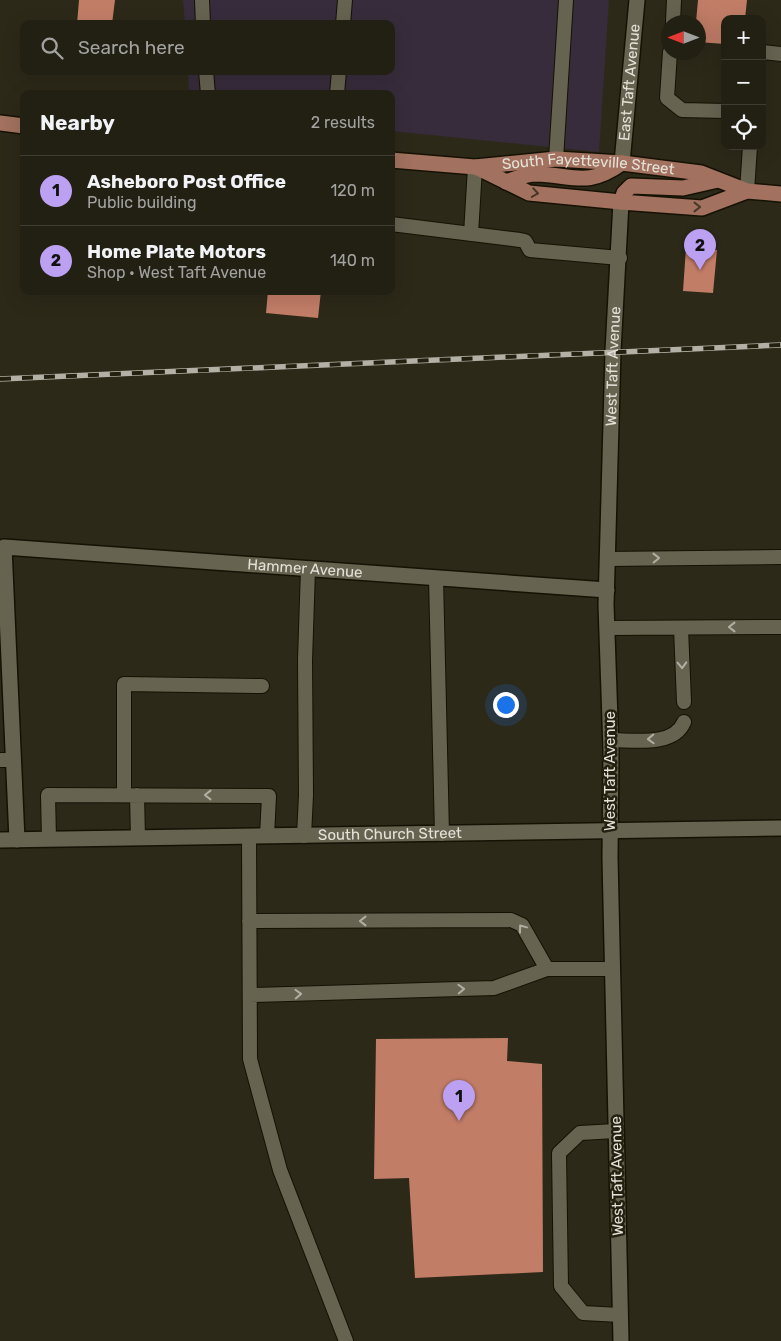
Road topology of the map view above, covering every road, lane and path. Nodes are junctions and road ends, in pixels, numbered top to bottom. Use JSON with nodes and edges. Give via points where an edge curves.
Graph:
{"nodes":[{"id":1,"x":202,"y":0,"type":"edge"},
{"id":2,"x":345,"y":0,"type":"edge"},
{"id":3,"x":566,"y":0,"type":"edge"},
{"id":4,"x":637,"y":0,"type":"edge"},
{"id":5,"x":674,"y":0,"type":"edge"},
{"id":6,"x":673,"y":15,"type":"edge"},
{"id":7,"x":203,"y":20,"type":"edge"},
{"id":8,"x":343,"y":20,"type":"edge"},
{"id":9,"x":766,"y":52,"type":"edge"},
{"id":10,"x":781,"y":54,"type":"edge"},
{"id":11,"x":669,"y":60,"type":"edge"},
{"id":12,"x":206,"y":75,"type":"edge"},
{"id":13,"x":339,"y":75,"type":"edge"},
{"id":14,"x":208,"y":90,"type":"edge"},
{"id":15,"x":337,"y":90,"type":"edge"},
{"id":16,"x":721,"y":111,"type":"edge"},
{"id":17,"x":0,"y":124,"type":"edge"},
{"id":18,"x":20,"y":126,"type":"edge"},
{"id":19,"x":750,"y":150,"type":"edge"},
{"id":20,"x":556,"y":159,"type":"junction"},
{"id":21,"x":395,"y":160,"type":"edge"},
{"id":22,"x":622,"y":163,"type":"junction"},
{"id":23,"x":475,"y":167,"type":"junction"},
{"id":24,"x":718,"y":180,"type":"junction"},
{"id":25,"x":506,"y":182,"type":"junction"},
{"id":26,"x":747,"y":191,"type":"junction"},
{"id":27,"x":781,"y":194,"type":"edge"},
{"id":28,"x":621,"y":202,"type":"junction"},
{"id":29,"x":395,"y":224,"type":"edge"},
{"id":30,"x":471,"y":234,"type":"junction"},
{"id":31,"x":620,"y":258,"type":"junction"},
{"id":32,"x":2,"y":547,"type":"edge"},
{"id":33,"x":781,"y":557,"type":"edge"},
{"id":34,"x":608,"y":559,"type":"junction"},
{"id":35,"x":308,"y":569,"type":"junction"},
{"id":36,"x":436,"y":578,"type":"junction"},
{"id":37,"x":607,"y":590,"type":"junction"},
{"id":38,"x":781,"y":627,"type":"edge"},
{"id":39,"x":607,"y":628,"type":"junction"},
{"id":40,"x":681,"y":628,"type":"junction"},
{"id":41,"x":262,"y":686,"type":"dead end"},
{"id":42,"x":684,"y":702,"type":"dead end"},
{"id":43,"x":684,"y":722,"type":"dead end"},
{"id":44,"x":611,"y":740,"type":"junction"},
{"id":45,"x":7,"y":760,"type":"edge"},
{"id":46,"x":130,"y":795,"type":"junction"},
{"id":47,"x":781,"y":828,"type":"edge"},
{"id":48,"x":610,"y":832,"type":"junction"},
{"id":49,"x":442,"y":834,"type":"junction"},
{"id":50,"x":249,"y":836,"type":"junction"},
{"id":51,"x":267,"y":836,"type":"junction"},
{"id":52,"x":304,"y":836,"type":"junction"},
{"id":53,"x":138,"y":838,"type":"junction"},
{"id":54,"x":49,"y":839,"type":"junction"},
{"id":55,"x":0,"y":840,"type":"edge"},
{"id":56,"x":17,"y":840,"type":"junction"},
{"id":57,"x":249,"y":921,"type":"junction"},
{"id":58,"x":547,"y":969,"type":"junction"},
{"id":59,"x":613,"y":969,"type":"junction"},
{"id":60,"x":250,"y":995,"type":"junction"},
{"id":61,"x":616,"y":1131,"type":"junction"},
{"id":62,"x":620,"y":1315,"type":"junction"},
{"id":63,"x":346,"y":1341,"type":"edge"},
{"id":64,"x":621,"y":1341,"type":"edge"}],
"edges":[{"from":1,"to":7,"type":"lane"},
{"from":2,"to":8,"type":"lane"},
{"from":3,"to":20,"type":"lane"},
{"from":4,"to":22,"type":"street","name":"East Taft Avenue"},
{"from":5,"to":6,"type":"lane"},
{"from":9,"to":10,"type":"lane"},
{"from":11,"to":16,"type":"lane","via":[[667,98],[682,110]]},
{"from":12,"to":14,"type":"lane"},
{"from":13,"to":15,"type":"lane"},
{"from":17,"to":18,"type":"main road"},
{"from":19,"to":26,"type":"lane"},
{"from":20,"to":22,"type":"main road","name":"South Fayetteville Street"},
{"from":20,"to":23,"type":"main road","name":"South Fayetteville Street"},
{"from":21,"to":23,"type":"main road","name":"South Fayetteville Street"},
{"from":22,"to":24,"type":"main road","name":"South Fayetteville Street","via":[[700,173]]},
{"from":22,"to":25,"type":"main road","via":[[608,174],[593,179],[534,174]]},
{"from":23,"to":25,"type":"main road"},
{"from":23,"to":30,"type":"lane"},
{"from":24,"to":26,"type":"main road","name":"South Fayetteville Street"},
{"from":24,"to":28,"type":"main road","via":[[683,188],[632,186],[624,193]]},
{"from":25,"to":28,"type":"main road","one_way":true,"via":[[530,193]]},
{"from":26,"to":27,"type":"main road","name":"South Fayetteville Street"},
{"from":28,"to":26,"type":"main road","one_way":true,"via":[[702,208]]},
{"from":28,"to":31,"type":"street","name":"West Taft Avenue"},
{"from":29,"to":30,"type":"lane"},
{"from":30,"to":31,"type":"lane","via":[[525,241],[530,250]]},
{"from":31,"to":34,"type":"street","name":"West Taft Avenue"},
{"from":32,"to":35,"type":"street","name":"Hammer Avenue"},
{"from":32,"to":45,"type":"street"},
{"from":34,"to":33,"type":"lane","one_way":true},
{"from":34,"to":37,"type":"street","name":"West Taft Avenue"},
{"from":35,"to":36,"type":"street","name":"Hammer Avenue"},
{"from":35,"to":52,"type":"lane"},
{"from":36,"to":37,"type":"street","name":"Hammer Avenue"},
{"from":36,"to":49,"type":"lane"},
{"from":37,"to":39,"type":"street","name":"West Taft Avenue"},
{"from":38,"to":40,"type":"lane","one_way":true},
{"from":39,"to":40,"type":"lane"},
{"from":39,"to":44,"type":"street","name":"West Taft Avenue"},
{"from":40,"to":42,"type":"lane","one_way":true},
{"from":41,"to":46,"type":"lane","via":[[124,684]]},
{"from":43,"to":44,"type":"lane","one_way":true,"via":[[681,730],[664,738]]},
{"from":44,"to":48,"type":"street","name":"West Taft Avenue"},
{"from":45,"to":56,"type":"street"},
{"from":51,"to":46,"type":"lane","one_way":true,"via":[[269,796]]},
{"from":46,"to":53,"type":"lane"},
{"from":46,"to":54,"type":"lane","via":[[48,795]]},
{"from":47,"to":48,"type":"street","name":"South Church Street"},
{"from":48,"to":49,"type":"street","name":"South Church Street"},
{"from":48,"to":59,"type":"street","name":"West Taft Avenue"},
{"from":49,"to":52,"type":"street","name":"South Church Street"},
{"from":50,"to":51,"type":"street","name":"South Church Street"},
{"from":50,"to":53,"type":"street","name":"South Church Street"},
{"from":50,"to":57,"type":"lane"},
{"from":51,"to":52,"type":"street","name":"South Church Street"},
{"from":53,"to":54,"type":"street","name":"South Church Street"},
{"from":54,"to":56,"type":"street","name":"South Church Street"},
{"from":55,"to":56,"type":"street","name":"South Church Street"},
{"from":58,"to":57,"type":"lane","one_way":true,"via":[[522,925],[512,920]]},
{"from":57,"to":60,"type":"lane"},
{"from":58,"to":59,"type":"lane"},
{"from":60,"to":58,"type":"lane","one_way":true,"via":[[494,988]]},
{"from":59,"to":61,"type":"street","name":"West Taft Avenue"},
{"from":60,"to":63,"type":"lane","via":[[250,1059],[278,1160]]},
{"from":61,"to":62,"type":"street","name":"West Taft Avenue"},
{"from":61,"to":62,"type":"lane","via":[[580,1133],[559,1153],[561,1286],[583,1313]]},
{"from":62,"to":64,"type":"street","name":"West Taft Avenue"}]}
